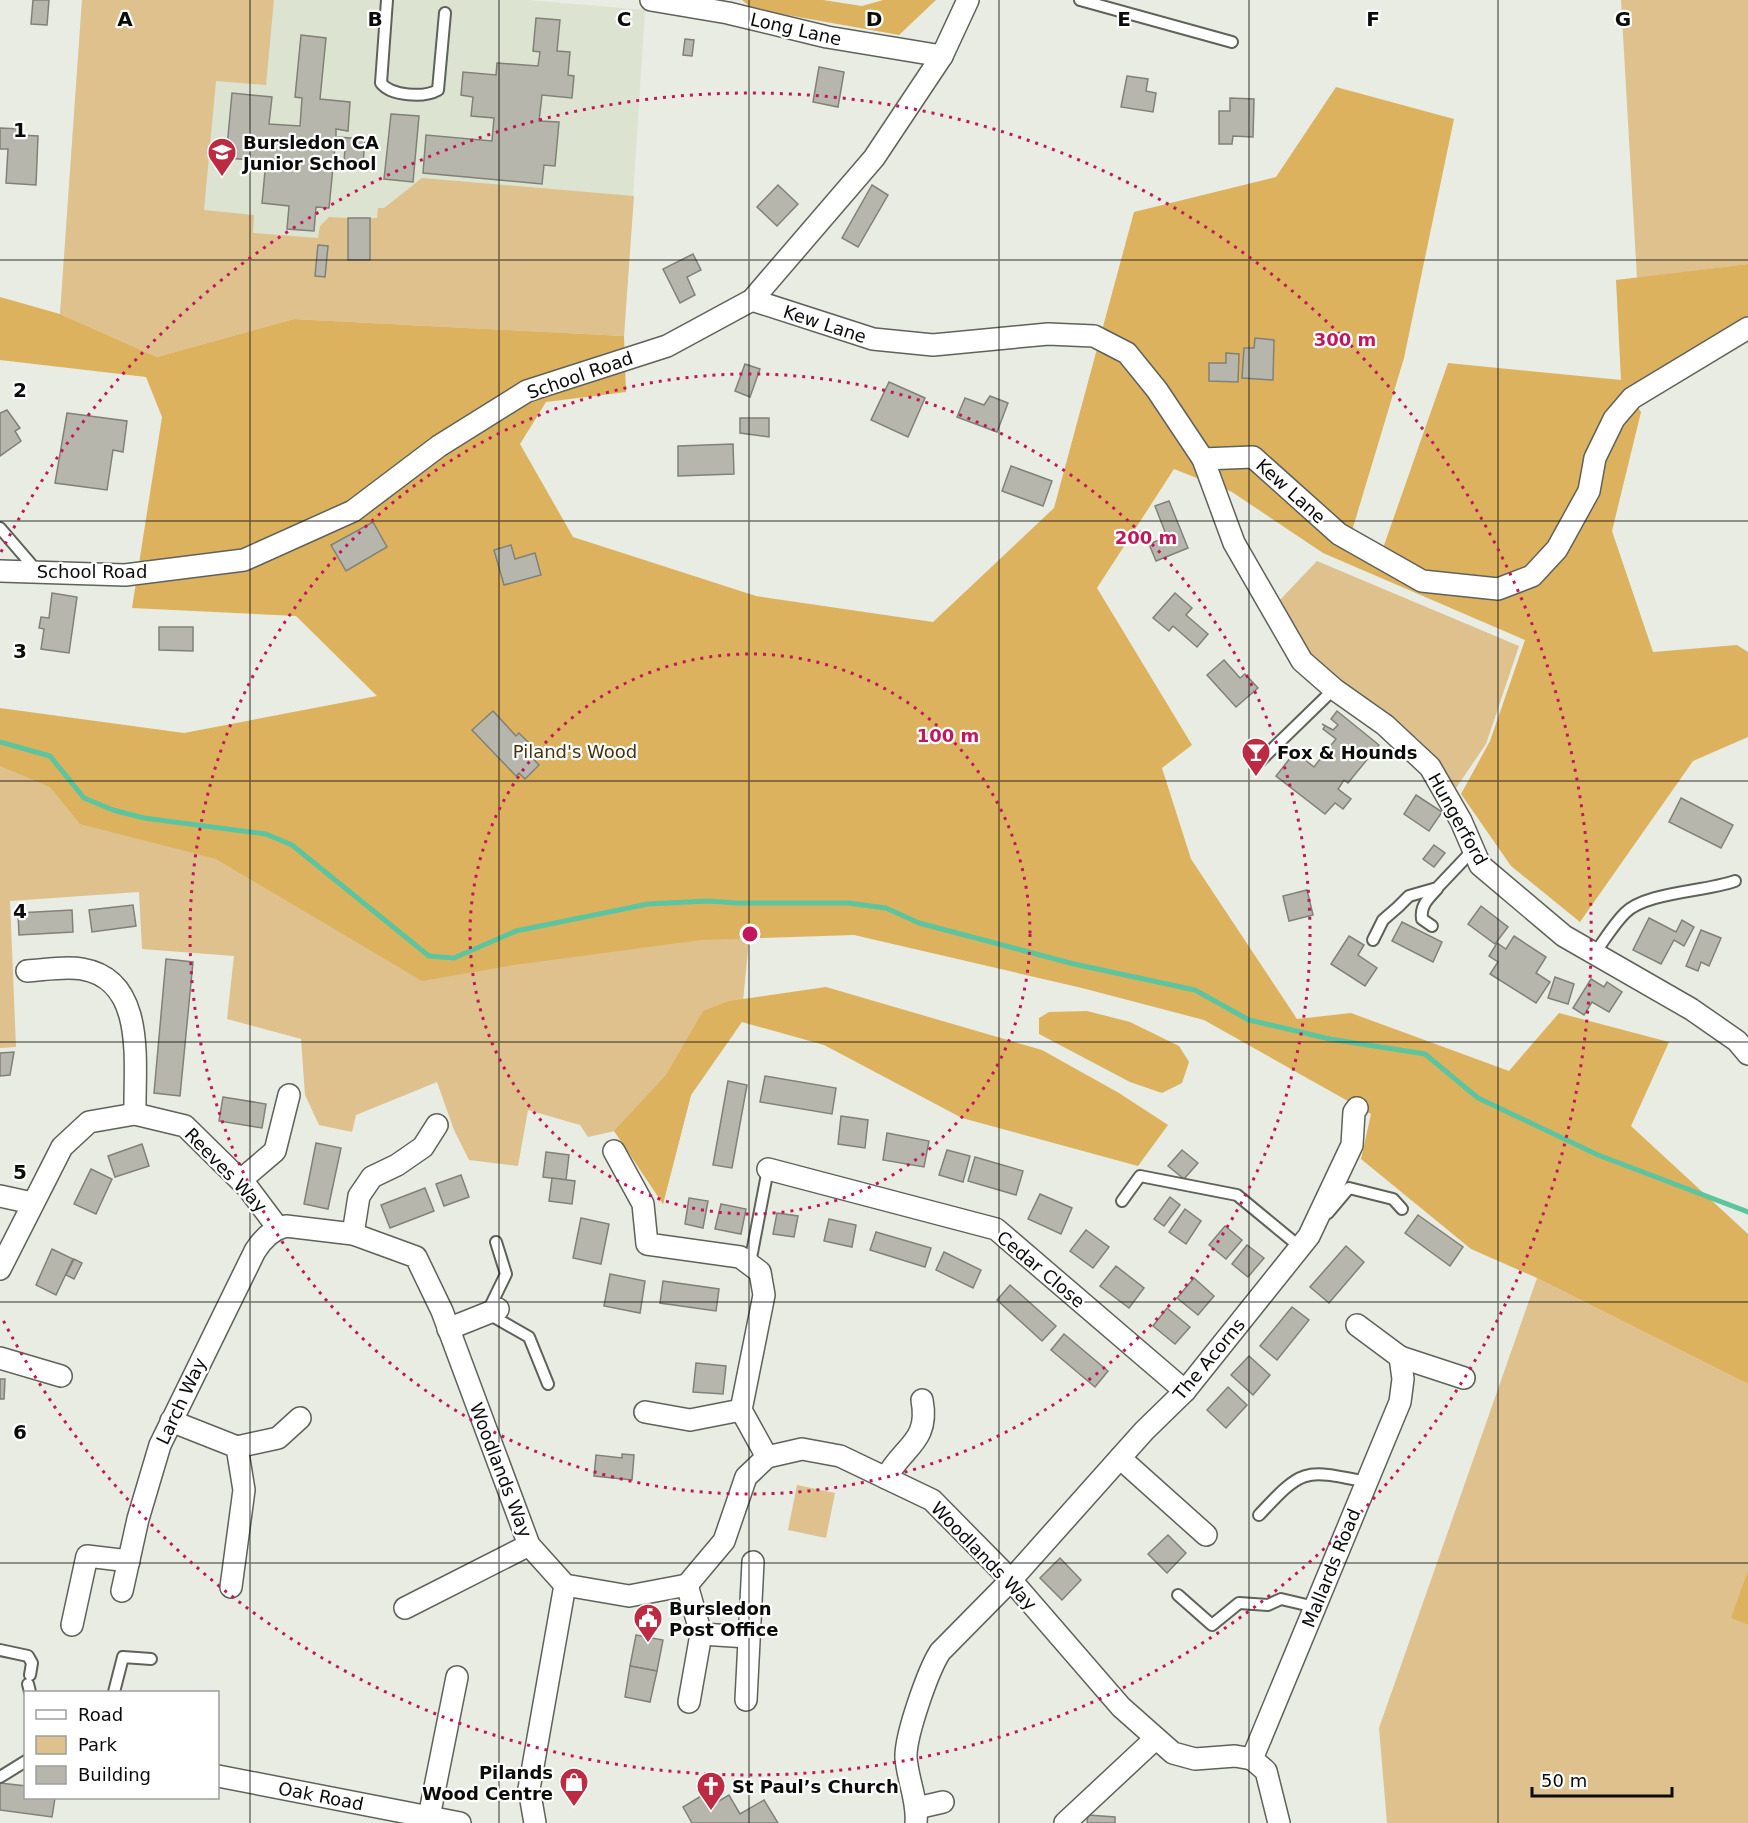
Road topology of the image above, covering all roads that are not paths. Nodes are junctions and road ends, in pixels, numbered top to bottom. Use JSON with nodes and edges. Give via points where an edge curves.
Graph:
{"nodes":[{"id":1,"x":387,"y":0,"type":"edge"},
{"id":2,"x":651,"y":0,"type":"edge"},
{"id":3,"x":968,"y":0,"type":"edge"},
{"id":4,"x":1080,"y":0,"type":"edge"},
{"id":5,"x":725,"y":6,"type":"edge"},
{"id":6,"x":445,"y":12,"type":"dead end"},
{"id":7,"x":1232,"y":42,"type":"dead end"},
{"id":8,"x":942,"y":56,"type":"junction"},
{"id":9,"x":752,"y":300,"type":"junction"},
{"id":10,"x":1748,"y":328,"type":"edge"},
{"id":11,"x":1203,"y":459,"type":"junction"},
{"id":12,"x":0,"y":528,"type":"edge"},
{"id":13,"x":0,"y":571,"type":"edge"},
{"id":14,"x":39,"y":572,"type":"junction"},
{"id":15,"x":1334,"y":689,"type":"junction"},
{"id":16,"x":1258,"y":763,"type":"dead end"},
{"id":17,"x":1474,"y":849,"type":"junction"},
{"id":18,"x":1735,"y":881,"type":"dead end"},
{"id":19,"x":1437,"y":888,"type":"junction"},
{"id":20,"x":1432,"y":926,"type":"dead end"},
{"id":21,"x":1373,"y":940,"type":"dead end"},
{"id":22,"x":1594,"y":954,"type":"junction"},
{"id":23,"x":27,"y":971,"type":"dead end"},
{"id":24,"x":1748,"y":1054,"type":"edge"},
{"id":25,"x":289,"y":1095,"type":"dead end"},
{"id":26,"x":1357,"y":1108,"type":"dead end"},
{"id":27,"x":135,"y":1114,"type":"junction"},
{"id":28,"x":437,"y":1125,"type":"dead end"},
{"id":29,"x":614,"y":1151,"type":"dead end"},
{"id":30,"x":768,"y":1169,"type":"joint"},
{"id":31,"x":241,"y":1180,"type":"junction"},
{"id":32,"x":0,"y":1196,"type":"edge"},
{"id":33,"x":1122,"y":1200,"type":"dead end"},
{"id":34,"x":32,"y":1203,"type":"junction"},
{"id":35,"x":1402,"y":1209,"type":"dead end"},
{"id":36,"x":278,"y":1228,"type":"junction"},
{"id":37,"x":353,"y":1234,"type":"junction"},
{"id":38,"x":496,"y":1242,"type":"dead end"},
{"id":39,"x":1304,"y":1242,"type":"junction"},
{"id":40,"x":750,"y":1263,"type":"junction"},
{"id":41,"x":0,"y":1269,"type":"edge"},
{"id":42,"x":493,"y":1311,"type":"junction"},
{"id":43,"x":1357,"y":1325,"type":"dead end"},
{"id":44,"x":448,"y":1329,"type":"junction"},
{"id":45,"x":1400,"y":1357,"type":"junction"},
{"id":46,"x":0,"y":1358,"type":"edge"},
{"id":47,"x":60,"y":1376,"type":"dead end"},
{"id":48,"x":1464,"y":1378,"type":"dead end"},
{"id":49,"x":548,"y":1384,"type":"dead end"},
{"id":50,"x":1185,"y":1391,"type":"junction"},
{"id":51,"x":922,"y":1400,"type":"dead end"},
{"id":52,"x":741,"y":1410,"type":"junction"},
{"id":53,"x":645,"y":1412,"type":"dead end"},
{"id":54,"x":300,"y":1418,"type":"dead end"},
{"id":55,"x":171,"y":1421,"type":"junction"},
{"id":56,"x":237,"y":1447,"type":"junction"},
{"id":57,"x":767,"y":1457,"type":"junction"},
{"id":58,"x":1120,"y":1458,"type":"junction"},
{"id":59,"x":886,"y":1478,"type":"junction"},
{"id":60,"x":1367,"y":1482,"type":"junction"},
{"id":61,"x":1259,"y":1515,"type":"dead end"},
{"id":62,"x":1206,"y":1536,"type":"dead end"},
{"id":63,"x":529,"y":1545,"type":"junction"},
{"id":64,"x":129,"y":1561,"type":"junction"},
{"id":65,"x":753,"y":1562,"type":"dead end"},
{"id":66,"x":1011,"y":1580,"type":"junction"},
{"id":67,"x":565,"y":1585,"type":"junction"},
{"id":68,"x":687,"y":1585,"type":"junction"},
{"id":69,"x":231,"y":1587,"type":"dead end"},
{"id":70,"x":122,"y":1591,"type":"dead end"},
{"id":71,"x":1178,"y":1595,"type":"dead end"},
{"id":72,"x":1315,"y":1607,"type":"junction"},
{"id":73,"x":405,"y":1608,"type":"dead end"},
{"id":74,"x":72,"y":1625,"type":"dead end"},
{"id":75,"x":701,"y":1634,"type":"junction"},
{"id":76,"x":748,"y":1637,"type":"junction"},
{"id":77,"x":0,"y":1650,"type":"edge"},
{"id":78,"x":151,"y":1659,"type":"dead end"},
{"id":79,"x":457,"y":1677,"type":"dead end"},
{"id":80,"x":29,"y":1684,"type":"edge"},
{"id":81,"x":114,"y":1691,"type":"edge"},
{"id":82,"x":746,"y":1700,"type":"dead end"},
{"id":83,"x":689,"y":1702,"type":"dead end"},
{"id":84,"x":1155,"y":1739,"type":"junction"},
{"id":85,"x":1252,"y":1759,"type":"junction"},
{"id":86,"x":24,"y":1762,"type":"edge"},
{"id":87,"x":219,"y":1776,"type":"edge"},
{"id":88,"x":0,"y":1777,"type":"edge"},
{"id":89,"x":943,"y":1802,"type":"dead end"},
{"id":90,"x":916,"y":1815,"type":"edge"},
{"id":91,"x":429,"y":1817,"type":"junction"},
{"id":92,"x":460,"y":1823,"type":"edge"},
{"id":93,"x":535,"y":1823,"type":"edge"},
{"id":94,"x":1065,"y":1823,"type":"edge"},
{"id":95,"x":1280,"y":1823,"type":"edge"}],
"edges":[{"from":1,"to":6,"type":"lane","via":[[381,83],[386,90],[423,95],[438,90]]},
{"from":2,"to":5,"type":"street","name":"Long Lane"},
{"from":3,"to":8,"type":"street","name":"School Road"},
{"from":4,"to":7,"type":"lane"},
{"from":5,"to":8,"type":"street","name":"Long Lane","via":[[826,37]]},
{"from":8,"to":9,"type":"street","name":"School Road","via":[[874,158]]},
{"from":9,"to":11,"type":"street","name":"Kew Lane","via":[[873,339],[933,345],[1048,334],[1094,336],[1126,353],[1157,390]]},
{"from":9,"to":14,"type":"street","name":"School Road","via":[[667,346],[527,391],[439,446],[353,512],[244,560],[125,575]]},
{"from":10,"to":11,"type":"street","name":"Kew Lane","via":[[1632,398],[1614,419],[1595,458],[1589,491],[1557,549],[1532,576],[1498,589],[1422,581],[1339,534],[1253,457]]},
{"from":11,"to":15,"type":"street","name":"Hungerford","via":[[1234,543],[1267,602],[1302,662]]},
{"from":12,"to":14,"type":"lane"},
{"from":13,"to":14,"type":"street","name":"School Road"},
{"from":15,"to":16,"type":"lane"},
{"from":15,"to":17,"type":"street","name":"Hungerford","via":[[1385,724],[1430,767]]},
{"from":17,"to":19,"type":"lane"},
{"from":17,"to":22,"type":"street","name":"Hungerford","via":[[1480,865],[1564,936]]},
{"from":18,"to":22,"type":"lane","via":[[1635,906],[1624,914]]},
{"from":19,"to":20,"type":"lane","via":[[1421,913],[1422,919]]},
{"from":19,"to":21,"type":"lane","via":[[1409,896],[1383,920]]},
{"from":22,"to":24,"type":"street","name":"Hungerford","via":[[1691,1009],[1737,1041]]},
{"from":23,"to":27,"type":"street","via":[[80,969],[102,974],[125,997],[132,1034]]},
{"from":25,"to":31,"type":"street","via":[[275,1151]]},
{"from":26,"to":39,"type":"street","name":"The Acorns","via":[[1352,1145]]},
{"from":27,"to":31,"type":"street","name":"Reeves Way","via":[[185,1125]]},
{"from":27,"to":34,"type":"street","name":"Reeves Way","via":[[89,1122],[62,1147]]},
{"from":28,"to":37,"type":"street","via":[[423,1147],[372,1177],[359,1196]]},
{"from":29,"to":40,"type":"street","via":[[643,1204],[648,1244],[721,1253]]},
{"from":30,"to":40,"type":"lane"},
{"from":30,"to":50,"type":"street","name":"Cedar Close","via":[[996,1229]]},
{"from":31,"to":36,"type":"street","name":"Reeves Way"},
{"from":32,"to":34,"type":"street"},
{"from":33,"to":39,"type":"lane","via":[[1140,1176],[1237,1195]]},
{"from":34,"to":41,"type":"street","name":"Reeves Way"},
{"from":35,"to":39,"type":"lane","via":[[1393,1199],[1349,1188]]},
{"from":36,"to":37,"type":"street","name":"Woodlands Way"},
{"from":36,"to":55,"type":"street","name":"Larch Way","via":[[261,1242],[249,1261]]},
{"from":37,"to":44,"type":"street","name":"Woodlands Way","via":[[416,1257]]},
{"from":38,"to":42,"type":"lane","via":[[506,1274]]},
{"from":39,"to":50,"type":"street","name":"The Acorns"},
{"from":40,"to":52,"type":"street","via":[[760,1272],[764,1295]]},
{"from":42,"to":44,"type":"street"},
{"from":42,"to":49,"type":"lane","via":[[529,1337]]},
{"from":43,"to":45,"type":"street"},
{"from":44,"to":63,"type":"street","name":"Woodlands Way"},
{"from":45,"to":48,"type":"street"},
{"from":45,"to":60,"type":"street","name":"Mallards Road","via":[[1400,1402]]},
{"from":46,"to":47,"type":"street"},
{"from":50,"to":58,"type":"street","name":"The Acorns"},
{"from":51,"to":59,"type":"street","via":[[924,1428]]},
{"from":52,"to":53,"type":"street","via":[[690,1420]]},
{"from":52,"to":57,"type":"street"},
{"from":54,"to":56,"type":"street","via":[[278,1438]]},
{"from":55,"to":56,"type":"street"},
{"from":55,"to":64,"type":"street","name":"Larch Way","via":[[160,1445]]},
{"from":56,"to":69,"type":"street","via":[[244,1490]]},
{"from":57,"to":59,"type":"street","name":"Woodlands Way","via":[[802,1449],[840,1455]]},
{"from":57,"to":68,"type":"street","via":[[746,1477],[724,1541]]},
{"from":58,"to":62,"type":"street"},
{"from":58,"to":66,"type":"street","name":"The Acorns"},
{"from":59,"to":66,"type":"street","name":"Woodlands Way","via":[[932,1500]]},
{"from":60,"to":61,"type":"lane","via":[[1329,1474],[1304,1475],[1290,1481]]},
{"from":60,"to":72,"type":"street","name":"Mallards Road"},
{"from":63,"to":67,"type":"street","name":"Woodlands Way"},
{"from":63,"to":73,"type":"street"},
{"from":64,"to":70,"type":"street","name":"Larch Way"},
{"from":64,"to":74,"type":"street","via":[[87,1556]]},
{"from":65,"to":76,"type":"street"},
{"from":66,"to":84,"type":"street","name":"Woodlands Way","via":[[1121,1707]]},
{"from":66,"to":90,"type":"street","name":"The Acorns","via":[[940,1652],[926,1679],[906,1755]]},
{"from":67,"to":68,"type":"street","via":[[629,1596]]},
{"from":67,"to":93,"type":"street","via":[[529,1789]]},
{"from":68,"to":75,"type":"street"},
{"from":71,"to":72,"type":"lane","via":[[1212,1625],[1239,1603],[1268,1605],[1281,1599]]},
{"from":72,"to":85,"type":"street","name":"Mallards Road"},
{"from":75,"to":76,"type":"street"},
{"from":75,"to":83,"type":"street"},
{"from":76,"to":82,"type":"street"},
{"from":77,"to":80,"type":"lane","via":[[28,1656],[32,1663]]},
{"from":78,"to":81,"type":"lane","via":[[123,1657]]},
{"from":79,"to":91,"type":"street"},
{"from":84,"to":85,"type":"street","name":"Woodlands Way","via":[[1173,1753],[1195,1759]]},
{"from":84,"to":94,"type":"street"},
{"from":85,"to":95,"type":"street","via":[[1266,1771]]},
{"from":86,"to":88,"type":"lane"},
{"from":87,"to":91,"type":"street","name":"Oak Road"},
{"from":89,"to":90,"type":"street"},
{"from":91,"to":92,"type":"street","name":"Oak Road"}]}
